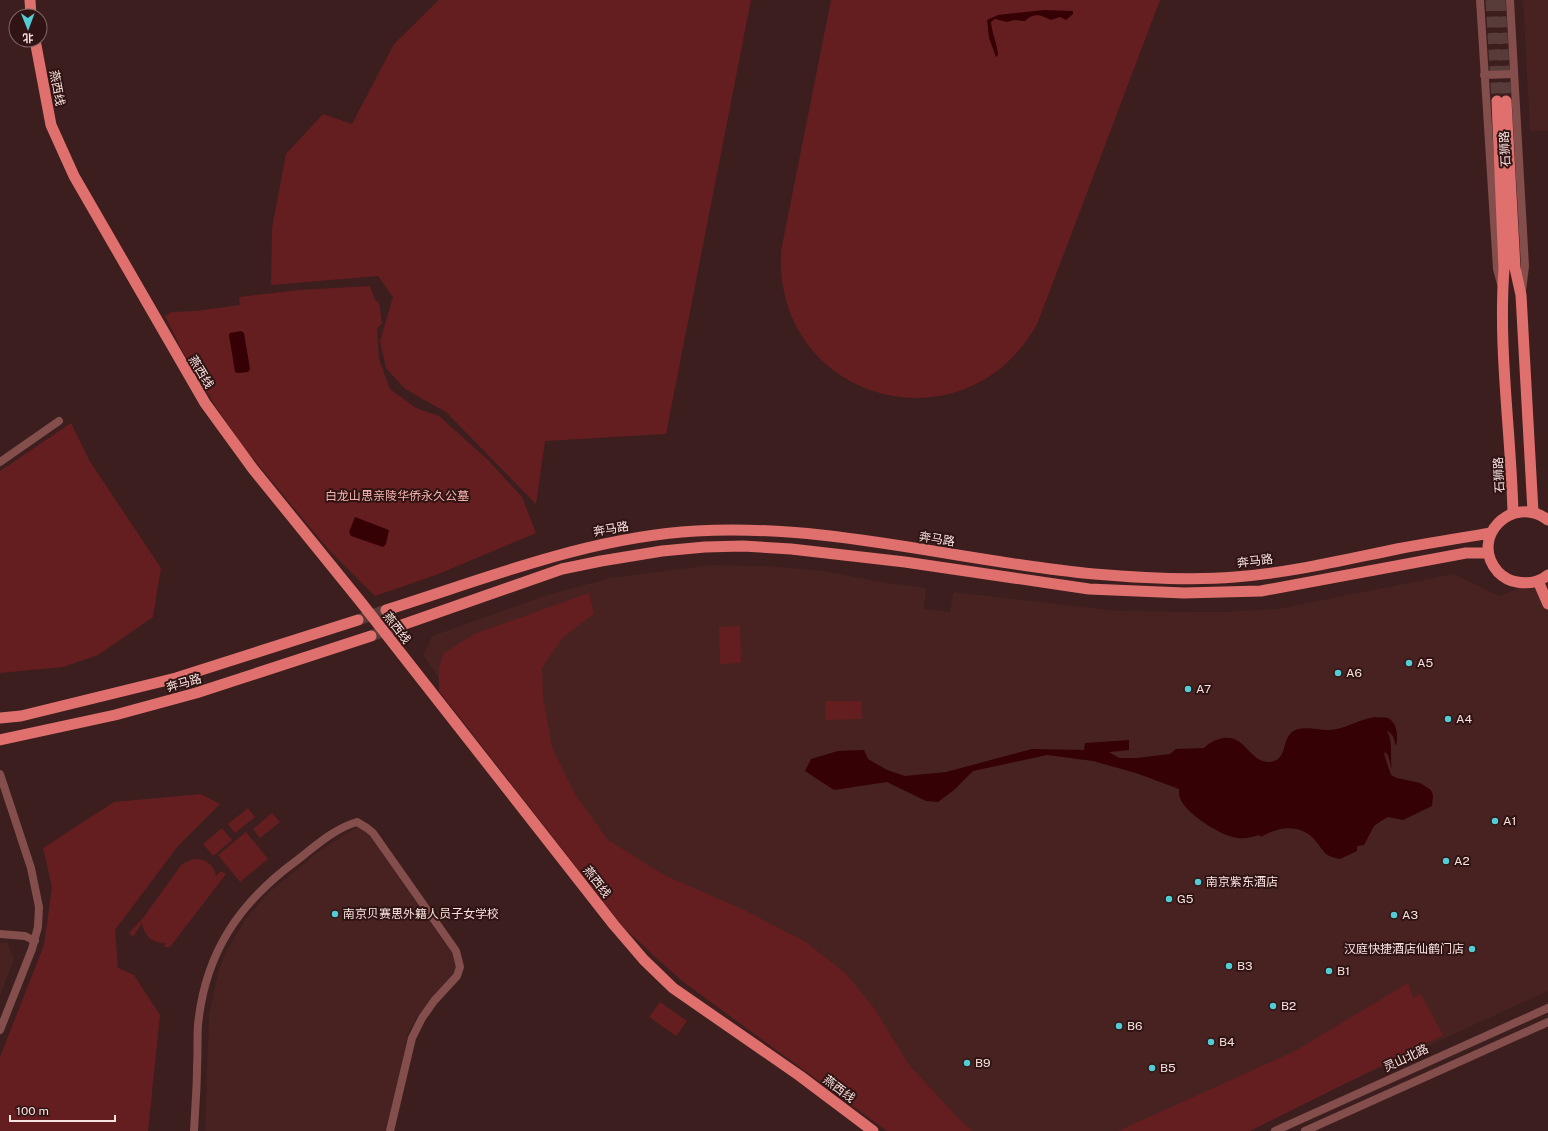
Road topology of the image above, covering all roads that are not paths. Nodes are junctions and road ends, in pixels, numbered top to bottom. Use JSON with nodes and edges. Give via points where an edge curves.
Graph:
{"nodes":[{"id":1,"x":1480,"y":0,"type":"edge"},
{"id":2,"x":1510,"y":0,"type":"edge"},
{"id":3,"x":37,"y":48,"type":"edge"},
{"id":4,"x":1514,"y":74,"type":"junction"},
{"id":5,"x":1484,"y":75,"type":"junction"},
{"id":6,"x":1503,"y":292,"type":"junction"},
{"id":7,"x":1521,"y":295,"type":"junction"},
{"id":8,"x":59,"y":421,"type":"dead end"},
{"id":9,"x":0,"y":462,"type":"edge"},
{"id":10,"x":1533,"y":512,"type":"junction"},
{"id":11,"x":1513,"y":513,"type":"junction"},
{"id":12,"x":1548,"y":519,"type":"edge"},
{"id":13,"x":1491,"y":533,"type":"junction"},
{"id":14,"x":1488,"y":553,"type":"junction"},
{"id":15,"x":1548,"y":575,"type":"edge"},
{"id":16,"x":1538,"y":581,"type":"junction"},
{"id":17,"x":1548,"y":604,"type":"edge"},
{"id":18,"x":386,"y":610,"type":"tunnel mouth"},
{"id":19,"x":358,"y":620,"type":"tunnel mouth"},
{"id":20,"x":399,"y":626,"type":"tunnel mouth"},
{"id":21,"x":371,"y":636,"type":"tunnel mouth"},
{"id":22,"x":0,"y":718,"type":"edge"},
{"id":23,"x":0,"y":740,"type":"edge"},
{"id":24,"x":0,"y":774,"type":"edge"},
{"id":25,"x":0,"y":934,"type":"edge"},
{"id":26,"x":35,"y":941,"type":"junction"},
{"id":27,"x":1548,"y":1008,"type":"edge"},
{"id":28,"x":1548,"y":1022,"type":"edge"},
{"id":29,"x":0,"y":1030,"type":"edge"},
{"id":30,"x":194,"y":1131,"type":"edge"},
{"id":31,"x":390,"y":1131,"type":"edge"},
{"id":32,"x":873,"y":1131,"type":"edge"},
{"id":33,"x":1275,"y":1131,"type":"edge"},
{"id":34,"x":1305,"y":1131,"type":"edge"}],
"edges":[{"from":1,"to":5,"type":"street","name":"石狮路"},
{"from":2,"to":4,"type":"street","name":"石狮路"},
{"from":3,"to":32,"type":"main road","name":"燕西线","via":[[51,124],[74,176],[191,381],[232,442],[644,960],[673,988],[800,1076]]},
{"from":4,"to":5,"type":"street"},
{"from":4,"to":7,"type":"street","name":"石狮路","via":[[1525,266]]},
{"from":5,"to":6,"type":"street","name":"石狮路","via":[[1496,269]]},
{"from":6,"to":7,"type":"main road","name":"石狮路","via":[[1501,101],[1515,268]]},
{"from":6,"to":11,"type":"main road","name":"石狮路"},
{"from":7,"to":10,"type":"main road","name":"石狮路"},
{"from":8,"to":9,"type":"street"},
{"from":10,"to":11,"type":"main road"},
{"from":10,"to":12,"type":"main road"},
{"from":11,"to":13,"type":"main road","via":[[1504,517]]},
{"from":13,"to":14,"type":"main road"},
{"from":13,"to":18,"type":"main road","name":"奔马路","via":[[1328,564],[1233,577],[1191,578],[1093,574],[890,544],[787,532],[697,531],[600,544]]},
{"from":14,"to":16,"type":"main road","via":[[1502,576],[1513,582],[1526,584]]},
{"from":14,"to":20,"type":"main road","via":[[1466,553],[1261,591],[1184,593],[1088,589],[905,562],[791,549],[705,547],[662,551],[562,569]]},
{"from":15,"to":16,"type":"main road"},
{"from":16,"to":17,"type":"main road"},
{"from":19,"to":22,"type":"main road","name":"奔马路","via":[[176,678],[21,716]]},
{"from":21,"to":23,"type":"main road","name":"奔马路","via":[[196,693],[108,717]]},
{"from":24,"to":26,"type":"street","via":[[31,868],[39,906]]},
{"from":25,"to":26,"type":"street","via":[[25,936]]},
{"from":26,"to":29,"type":"street"},
{"from":27,"to":33,"type":"street","name":"灵山北路"},
{"from":28,"to":34,"type":"street","name":"灵山北路"},
{"from":30,"to":31,"type":"street","via":[[198,1025],[202,995],[209,968],[221,941],[235,919],[267,884],[321,842],[347,825],[357,822],[373,833],[460,959],[456,976],[434,1001],[412,1038]]}]}
